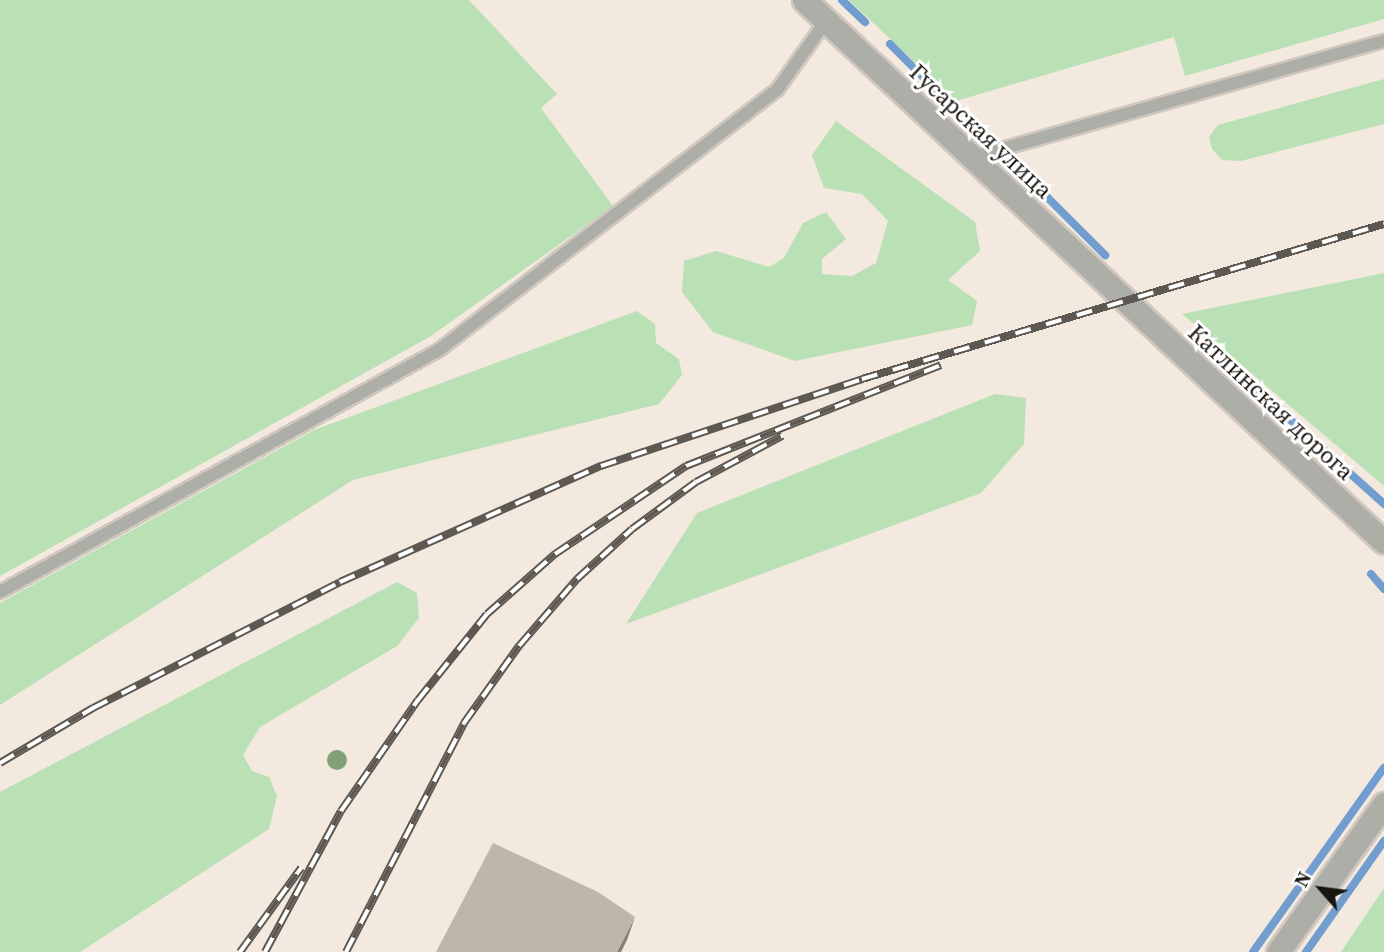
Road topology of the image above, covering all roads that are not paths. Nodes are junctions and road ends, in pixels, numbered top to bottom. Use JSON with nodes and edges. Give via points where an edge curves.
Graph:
{"nodes":[{"id":1,"x":804,"y":0,"type":"edge"},
{"id":2,"x":827,"y":21,"type":"junction"},
{"id":3,"x":1384,"y":41,"type":"edge"},
{"id":4,"x":970,"y":158,"type":"junction"},
{"id":5,"x":1122,"y":300,"type":"joint"},
{"id":6,"x":1384,"y":542,"type":"edge"},
{"id":7,"x":0,"y":592,"type":"edge"},
{"id":8,"x":1384,"y":804,"type":"edge"},
{"id":9,"x":1278,"y":952,"type":"edge"}],
"edges":[{"from":1,"to":2,"type":"street","name":"Гусарская улица"},
{"from":2,"to":4,"type":"street","name":"Гусарская улица"},
{"from":2,"to":7,"type":"lane","via":[[777,90],[439,350]]},
{"from":3,"to":4,"type":"lane"},
{"from":4,"to":5,"type":"street","name":"Гусарская улица"},
{"from":5,"to":6,"type":"street","name":"Катлинская дорога"},
{"from":8,"to":9,"type":"street"}]}
